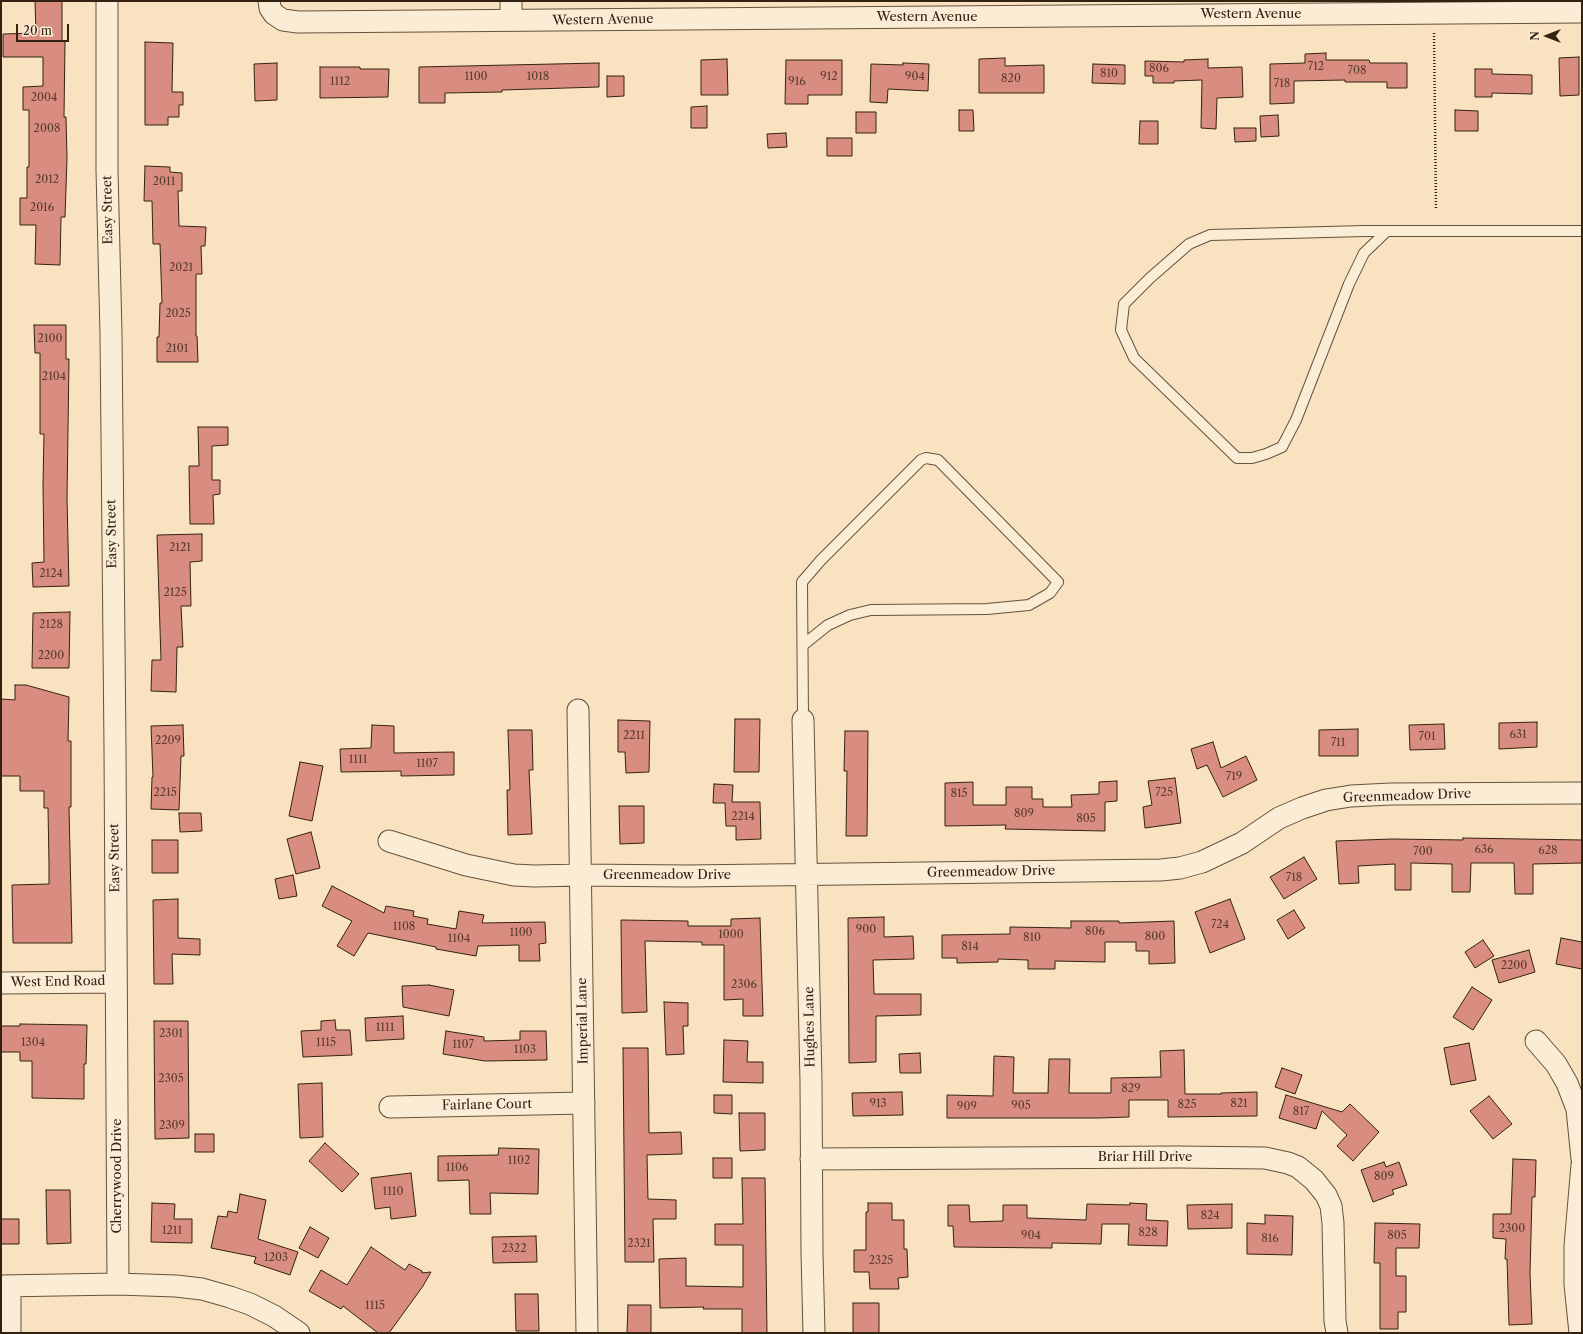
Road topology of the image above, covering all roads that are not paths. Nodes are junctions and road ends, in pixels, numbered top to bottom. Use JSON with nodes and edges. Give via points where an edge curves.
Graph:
{"nodes":[{"id":1,"x":107,"y":1,"type":"edge"},
{"id":2,"x":1477,"y":7,"type":"edge"},
{"id":3,"x":272,"y":8,"type":"edge"},
{"id":4,"x":1240,"y":8,"type":"edge"},
{"id":5,"x":997,"y":9,"type":"edge"},
{"id":6,"x":753,"y":10,"type":"edge"},
{"id":7,"x":511,"y":11,"type":"edge"},
{"id":8,"x":1582,"y":12,"type":"edge"},
{"id":9,"x":1387,"y":231,"type":"junction"},
{"id":10,"x":1582,"y":231,"type":"edge"},
{"id":11,"x":803,"y":645,"type":"junction"},
{"id":12,"x":578,"y":710,"type":"dead end"},
{"id":13,"x":803,"y":720,"type":"joint"},
{"id":14,"x":1582,"y":793,"type":"edge"},
{"id":15,"x":389,"y":841,"type":"dead end"},
{"id":16,"x":808,"y":873,"type":"junction"},
{"id":17,"x":581,"y":875,"type":"junction"},
{"id":18,"x":116,"y":982,"type":"junction"},
{"id":19,"x":1,"y":983,"type":"edge"},
{"id":20,"x":1536,"y":1041,"type":"dead end"},
{"id":21,"x":116,"y":1068,"type":"joint"},
{"id":22,"x":584,"y":1103,"type":"junction"},
{"id":23,"x":390,"y":1107,"type":"dead end"},
{"id":24,"x":811,"y":1159,"type":"junction"},
{"id":25,"x":1582,"y":1159,"type":"edge"},
{"id":26,"x":1582,"y":1165,"type":"edge"},
{"id":27,"x":118,"y":1284,"type":"junction"},
{"id":28,"x":5,"y":1286,"type":"edge"},
{"id":29,"x":10,"y":1333,"type":"edge"},
{"id":30,"x":300,"y":1333,"type":"edge"},
{"id":31,"x":587,"y":1333,"type":"edge"},
{"id":32,"x":814,"y":1333,"type":"edge"},
{"id":33,"x":1337,"y":1333,"type":"edge"},
{"id":34,"x":1580,"y":1333,"type":"edge"}],
"edges":[{"from":1,"to":18,"type":"street","name":"Easy Street"},
{"from":2,"to":4,"type":"street","name":"Western Avenue"},
{"from":2,"to":8,"type":"street","name":"Western Avenue"},
{"from":3,"to":7,"type":"street","name":"Western Avenue","via":[[283,20],[298,22]]},
{"from":4,"to":5,"type":"street","name":"Western Avenue"},
{"from":5,"to":6,"type":"street","name":"Western Avenue"},
{"from":6,"to":7,"type":"street","name":"Western Avenue"},
{"from":9,"to":9,"type":"lane","via":[[1210,235],[1189,244],[1124,304],[1121,330],[1134,358],[1237,458],[1252,458],[1266,454],[1282,447],[1296,420],[1349,284],[1364,253]]},
{"from":9,"to":10,"type":"lane"},
{"from":11,"to":11,"type":"lane","via":[[828,625],[850,615],[871,610],[1029,605],[1050,593],[1058,582],[938,460],[926,458],[921,460],[802,582]]},
{"from":11,"to":13,"type":"lane"},
{"from":12,"to":17,"type":"street","name":"Imperial Lane"},
{"from":13,"to":16,"type":"street","name":"Hughes Lane"},
{"from":14,"to":16,"type":"street","name":"Greenmeadow Drive","via":[[1391,794],[1326,800],[1279,818],[1221,854],[1202,862],[1161,870]]},
{"from":15,"to":17,"type":"street","name":"Greenmeadow Drive","via":[[466,865],[514,875]]},
{"from":16,"to":17,"type":"street","name":"Greenmeadow Drive"},
{"from":16,"to":24,"type":"street","name":"Hughes Lane"},
{"from":17,"to":22,"type":"street","name":"Imperial Lane"},
{"from":18,"to":19,"type":"street","name":"West End Road"},
{"from":18,"to":21,"type":"street","name":"Easy Street"},
{"from":20,"to":25,"type":"street","via":[[1556,1064],[1578,1109]]},
{"from":21,"to":27,"type":"street","name":"Cherrywood Drive"},
{"from":22,"to":23,"type":"street","name":"Fairlane Court"},
{"from":22,"to":31,"type":"street","name":"Imperial Lane"},
{"from":24,"to":32,"type":"street","name":"Hughes Lane"},
{"from":24,"to":33,"type":"street","name":"Briar Hill Drive","via":[[1178,1157],[1265,1158],[1288,1163],[1298,1167],[1314,1180],[1331,1206]]},
{"from":26,"to":34,"type":"street","via":[[1575,1246],[1575,1284]]},
{"from":27,"to":28,"type":"street"},
{"from":27,"to":30,"type":"street","via":[[202,1289],[250,1304]]},
{"from":28,"to":29,"type":"street"}]}
